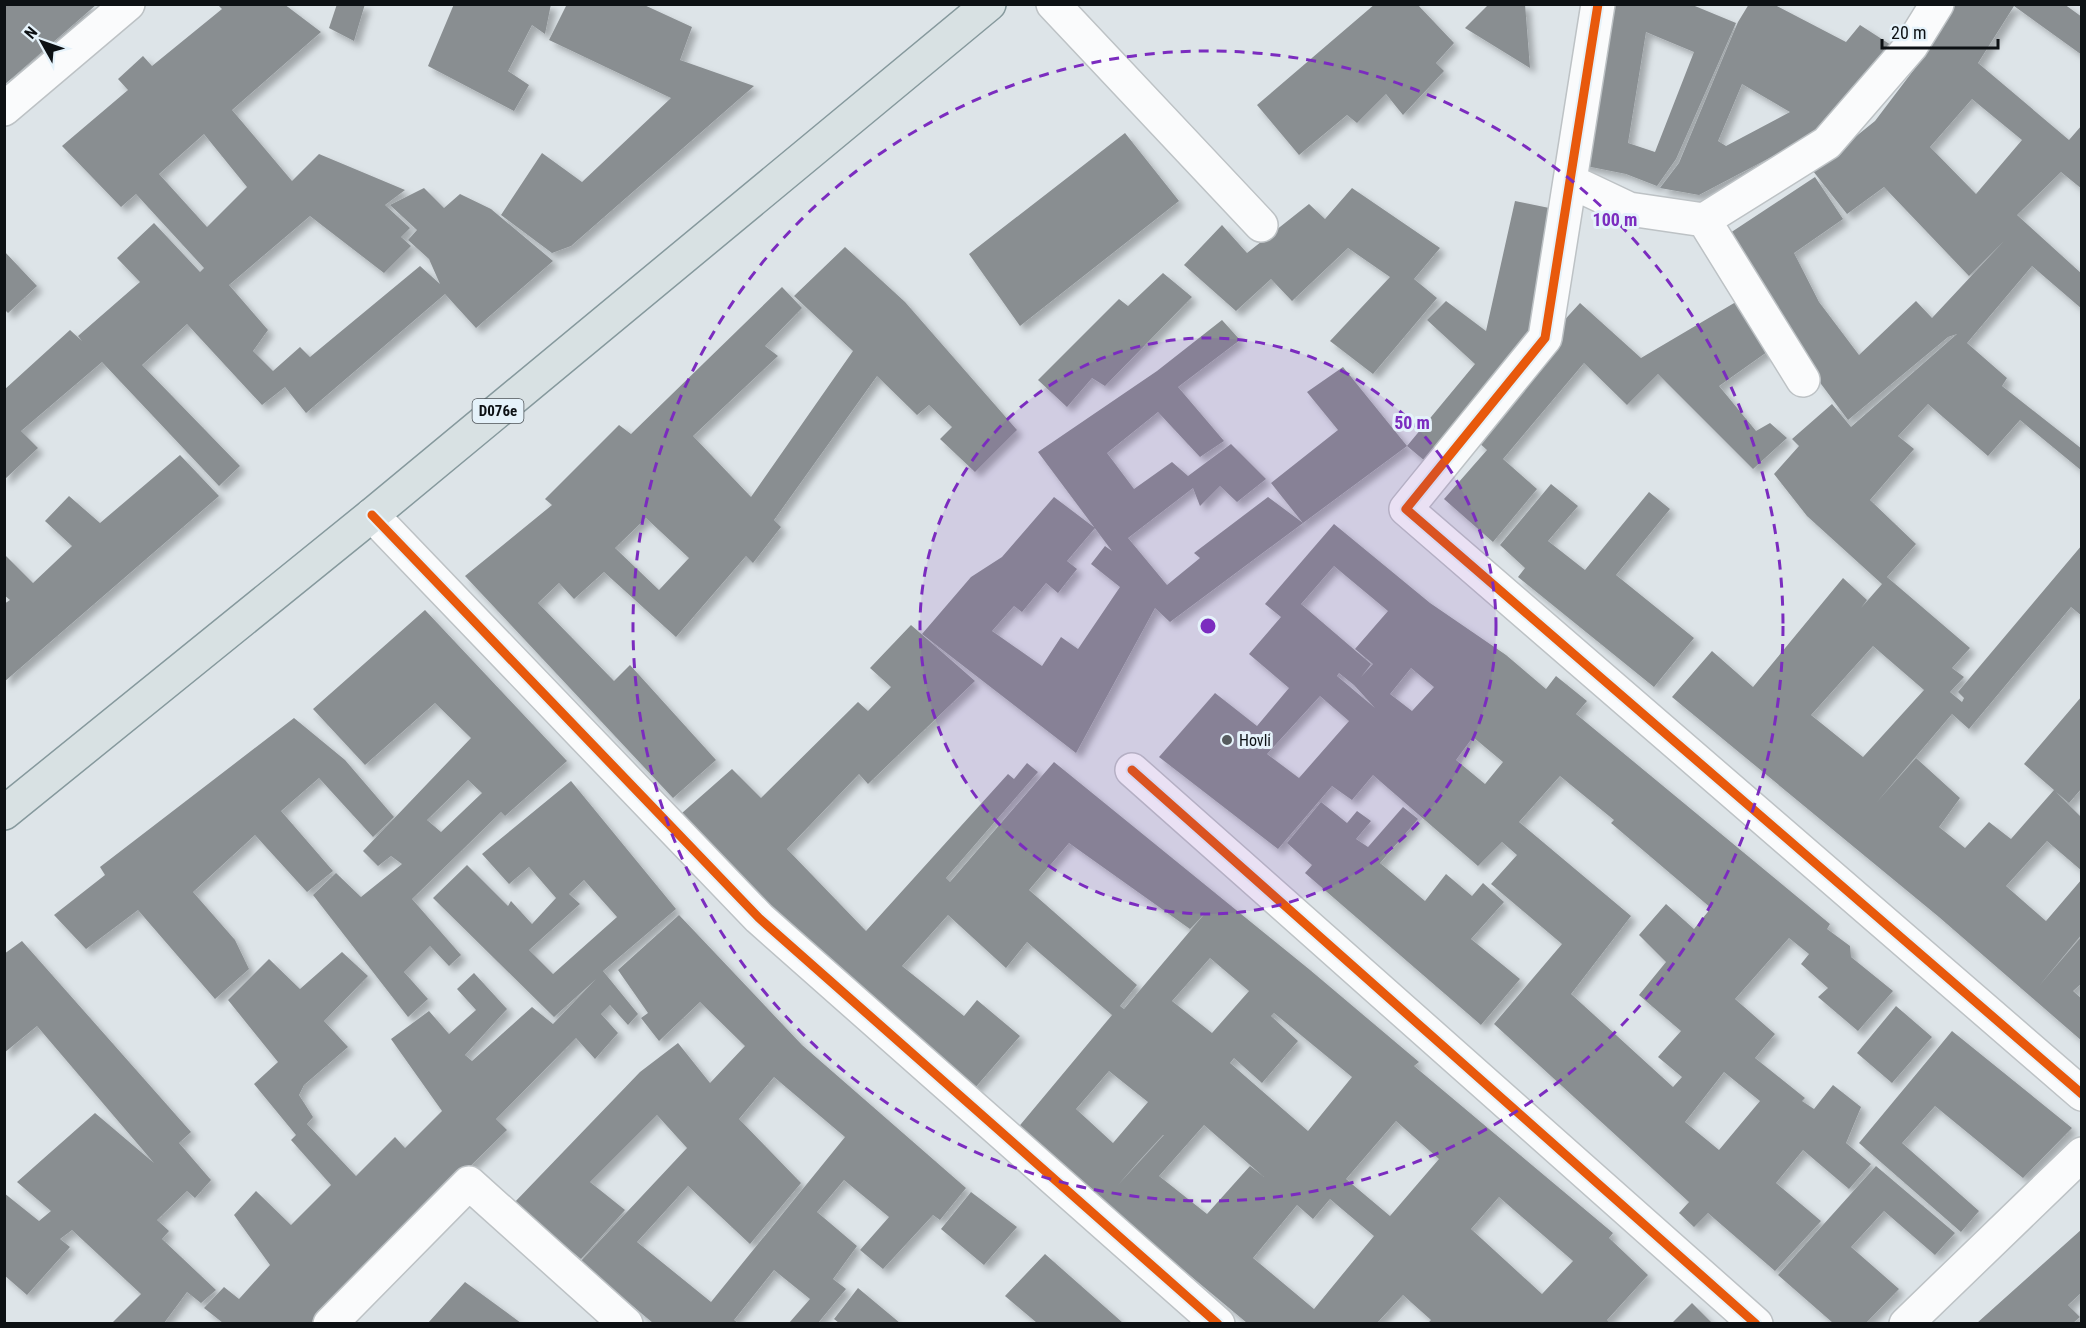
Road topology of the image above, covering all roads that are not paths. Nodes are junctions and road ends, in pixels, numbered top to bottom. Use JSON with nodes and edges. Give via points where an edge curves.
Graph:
{"nodes":[{"id":1,"x":128,"y":4,"type":"edge"},
{"id":2,"x":989,"y":4,"type":"edge"},
{"id":3,"x":1053,"y":4,"type":"edge"},
{"id":4,"x":1598,"y":4,"type":"edge"},
{"id":5,"x":1937,"y":4,"type":"edge"},
{"id":6,"x":4,"y":109,"type":"edge"},
{"id":7,"x":1572,"y":183,"type":"junction"},
{"id":8,"x":1704,"y":220,"type":"junction"},
{"id":9,"x":1261,"y":225,"type":"dead end"},
{"id":10,"x":1803,"y":380,"type":"dead end"},
{"id":11,"x":372,"y":515,"type":"junction"},
{"id":12,"x":1131,"y":770,"type":"dead end"},
{"id":13,"x":4,"y":813,"type":"edge"},
{"id":14,"x":2082,"y":1094,"type":"edge"},
{"id":15,"x":2082,"y":1154,"type":"edge"},
{"id":16,"x":330,"y":1323,"type":"edge"},
{"id":17,"x":626,"y":1323,"type":"edge"},
{"id":18,"x":1218,"y":1323,"type":"edge"},
{"id":19,"x":1756,"y":1323,"type":"edge"},
{"id":20,"x":1906,"y":1323,"type":"edge"}],
"edges":[{"from":1,"to":6,"type":"street"},
{"from":2,"to":11,"type":"main road","number":"D076e"},
{"from":3,"to":9,"type":"street"},
{"from":4,"to":7,"type":"street"},
{"from":5,"to":8,"type":"street","via":[[1911,46],[1827,143]]},
{"from":7,"to":8,"type":"street","via":[[1629,209]]},
{"from":7,"to":14,"type":"street","via":[[1545,339],[1406,509]]},
{"from":8,"to":10,"type":"street"},
{"from":11,"to":13,"type":"main road","number":"D076e"},
{"from":11,"to":18,"type":"street","via":[[759,918]]},
{"from":12,"to":19,"type":"street"},
{"from":15,"to":20,"type":"street"},
{"from":16,"to":17,"type":"street","via":[[469,1183]]}]}
